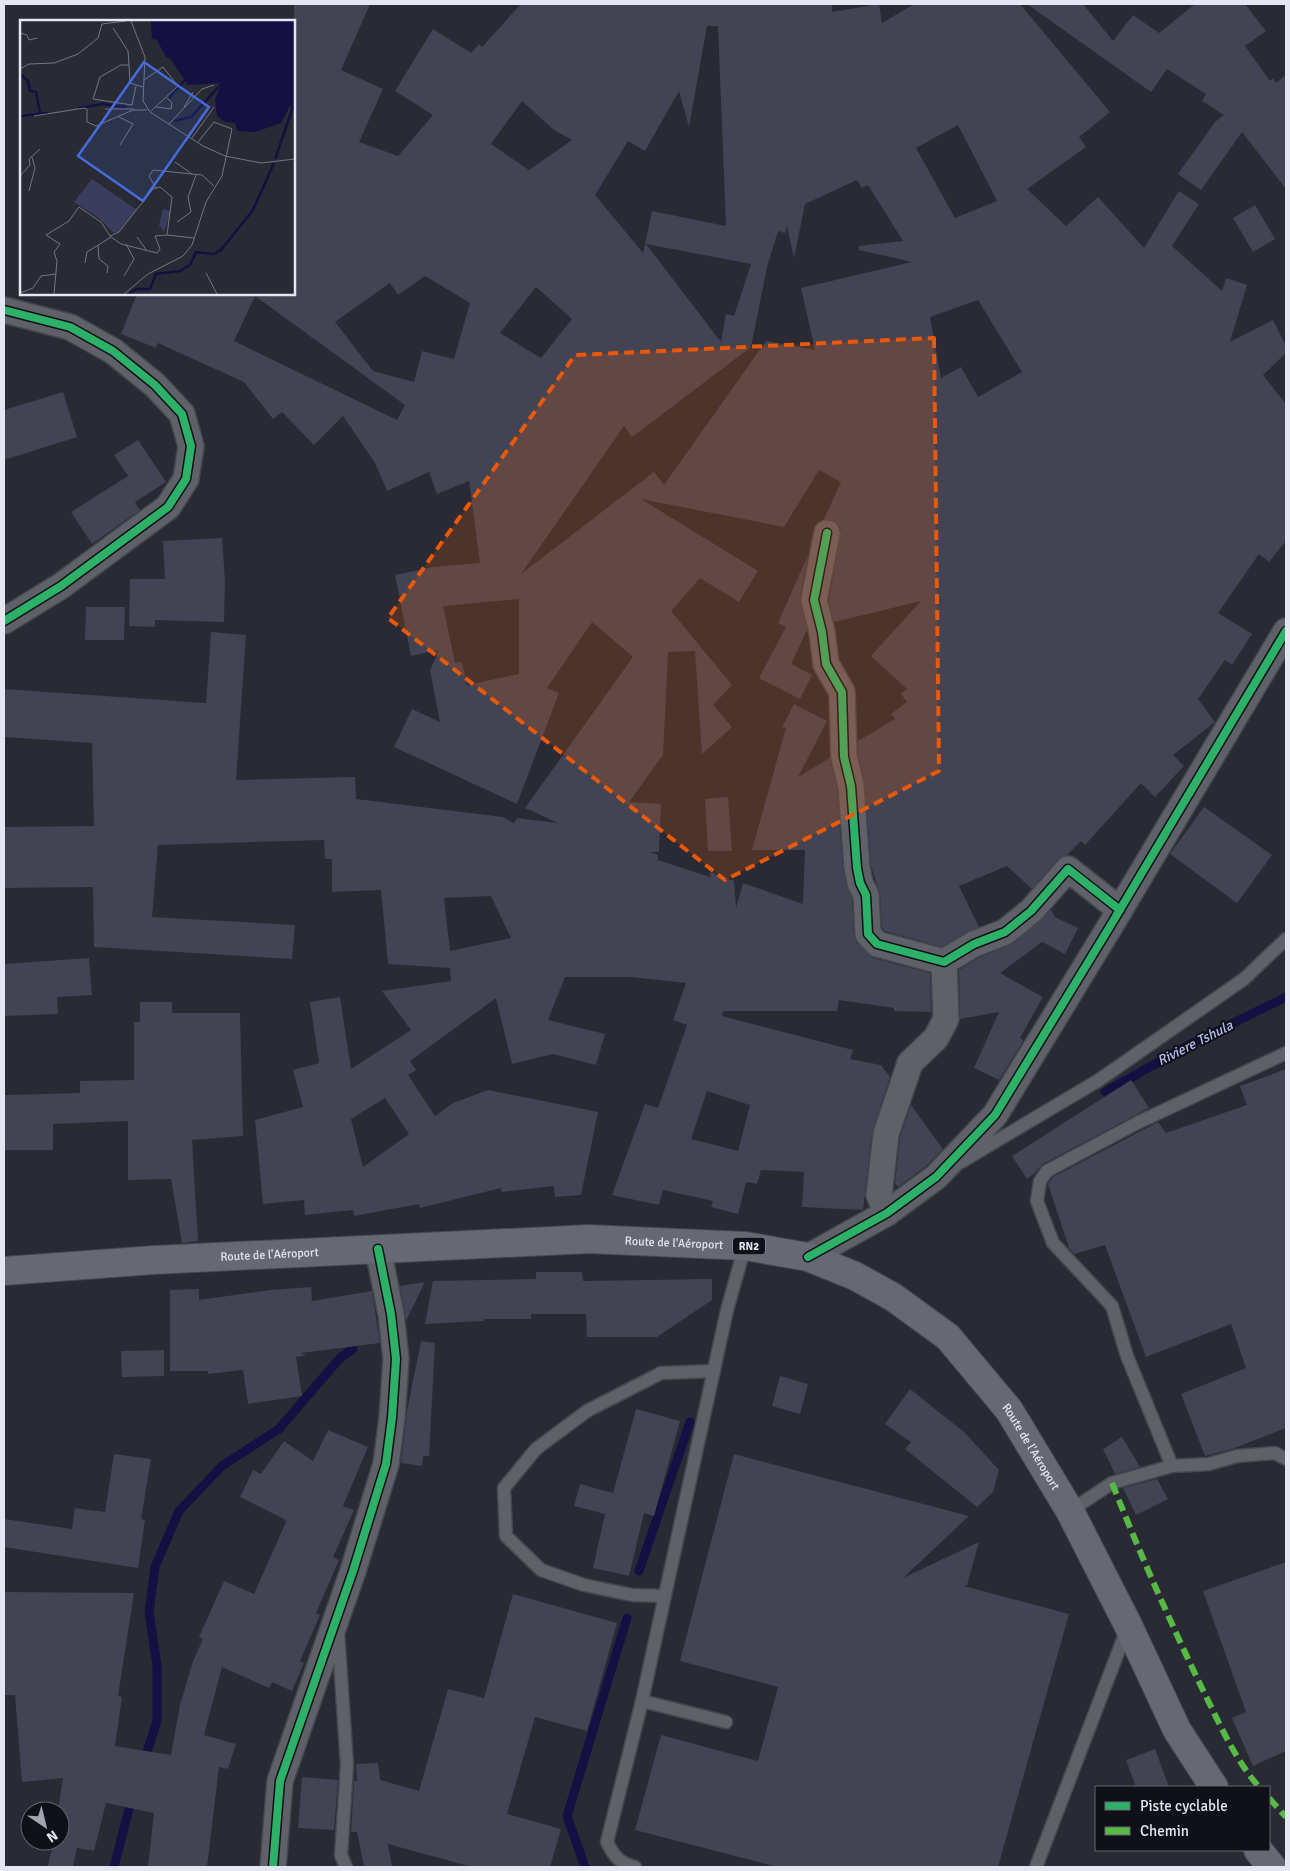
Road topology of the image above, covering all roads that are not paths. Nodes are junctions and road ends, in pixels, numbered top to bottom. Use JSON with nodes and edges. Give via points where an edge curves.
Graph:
{"nodes":[{"id":1,"x":4,"y":310,"type":"edge"},
{"id":2,"x":827,"y":532,"type":"dead end"},
{"id":3,"x":4,"y":621,"type":"edge"},
{"id":4,"x":1286,"y":631,"type":"edge"},
{"id":5,"x":1120,"y":910,"type":"junction"},
{"id":6,"x":1286,"y":939,"type":"edge"},
{"id":7,"x":944,"y":962,"type":"junction"},
{"id":8,"x":1286,"y":1053,"type":"edge"},
{"id":9,"x":936,"y":1177,"type":"junction"},
{"id":10,"x":887,"y":1213,"type":"junction"},
{"id":11,"x":745,"y":1246,"type":"junction"},
{"id":12,"x":378,"y":1249,"type":"junction"},
{"id":13,"x":808,"y":1257,"type":"junction"},
{"id":14,"x":4,"y":1271,"type":"edge"},
{"id":15,"x":714,"y":1371,"type":"junction"},
{"id":16,"x":1286,"y":1459,"type":"edge"},
{"id":17,"x":1172,"y":1466,"type":"junction"},
{"id":18,"x":1070,"y":1510,"type":"junction"},
{"id":19,"x":665,"y":1596,"type":"junction"},
{"id":20,"x":337,"y":1617,"type":"junction"},
{"id":21,"x":1128,"y":1625,"type":"junction"},
{"id":22,"x":642,"y":1701,"type":"junction"},
{"id":23,"x":726,"y":1722,"type":"dead end"},
{"id":24,"x":1213,"y":1786,"type":"edge"},
{"id":25,"x":1259,"y":1851,"type":"edge"},
{"id":26,"x":273,"y":1867,"type":"edge"},
{"id":27,"x":346,"y":1867,"type":"edge"},
{"id":28,"x":635,"y":1867,"type":"edge"},
{"id":29,"x":1036,"y":1867,"type":"edge"},
{"id":30,"x":1272,"y":1867,"type":"edge"}],
"edges":[{"from":1,"to":3,"type":"street","via":[[70,327],[113,352],[155,385],[182,414],[191,446],[186,479],[168,507],[61,586]]},
{"from":2,"to":7,"type":"street","via":[[814,600],[826,664],[842,692],[844,757],[851,786],[857,868],[866,895],[868,934],[877,944]]},
{"from":4,"to":5,"type":"street"},
{"from":5,"to":7,"type":"street","via":[[1068,868],[1031,911],[1006,932],[974,944]]},
{"from":5,"to":9,"type":"street","via":[[995,1115]]},
{"from":6,"to":9,"type":"lane","via":[[1244,979],[1099,1080]]},
{"from":7,"to":10,"type":"street","via":[[946,1019],[936,1038],[910,1063],[886,1134],[879,1195]]},
{"from":8,"to":17,"type":"lane","via":[[1137,1123],[1047,1171],[1040,1181],[1037,1201],[1053,1242],[1112,1306],[1127,1356]]},
{"from":9,"to":10,"type":"street"},
{"from":10,"to":13,"type":"street"},
{"from":11,"to":12,"type":"highway","name":"Route de l'Aéroport","number":"RN2","via":[[589,1239]]},
{"from":11,"to":13,"type":"highway","name":"Route de l'Aéroport","number":"RN2"},
{"from":11,"to":15,"type":"lane"},
{"from":12,"to":14,"type":"highway","name":"Route de l'Aéroport","number":"RN2"},
{"from":12,"to":20,"type":"street","via":[[392,1314],[396,1360],[392,1418],[386,1464]]},
{"from":13,"to":18,"type":"highway","name":"Route de l'Aéroport","number":"RN2","via":[[855,1276],[893,1297],[948,1337],[1009,1410]]},
{"from":15,"to":19,"type":"lane"},
{"from":15,"to":19,"type":"lane","via":[[661,1373],[587,1412],[536,1449],[504,1488],[506,1536],[541,1570],[584,1585],[632,1595]]},
{"from":16,"to":17,"type":"lane","via":[[1274,1453],[1237,1456],[1208,1464]]},
{"from":17,"to":18,"type":"lane","via":[[1112,1483]]},
{"from":18,"to":21,"type":"highway","name":"Route de l'Aéroport","number":"RN2"},
{"from":19,"to":22,"type":"lane"},
{"from":20,"to":26,"type":"street","via":[[280,1780]]},
{"from":20,"to":27,"type":"lane","via":[[347,1765],[341,1856]]},
{"from":21,"to":24,"type":"highway","name":"Route de l'Aéroport","number":"RN2","via":[[1177,1730]]},
{"from":21,"to":29,"type":"lane"},
{"from":22,"to":23,"type":"lane"},
{"from":22,"to":28,"type":"lane","via":[[606,1842],[621,1864]]},
{"from":25,"to":30,"type":"highway"}]}
